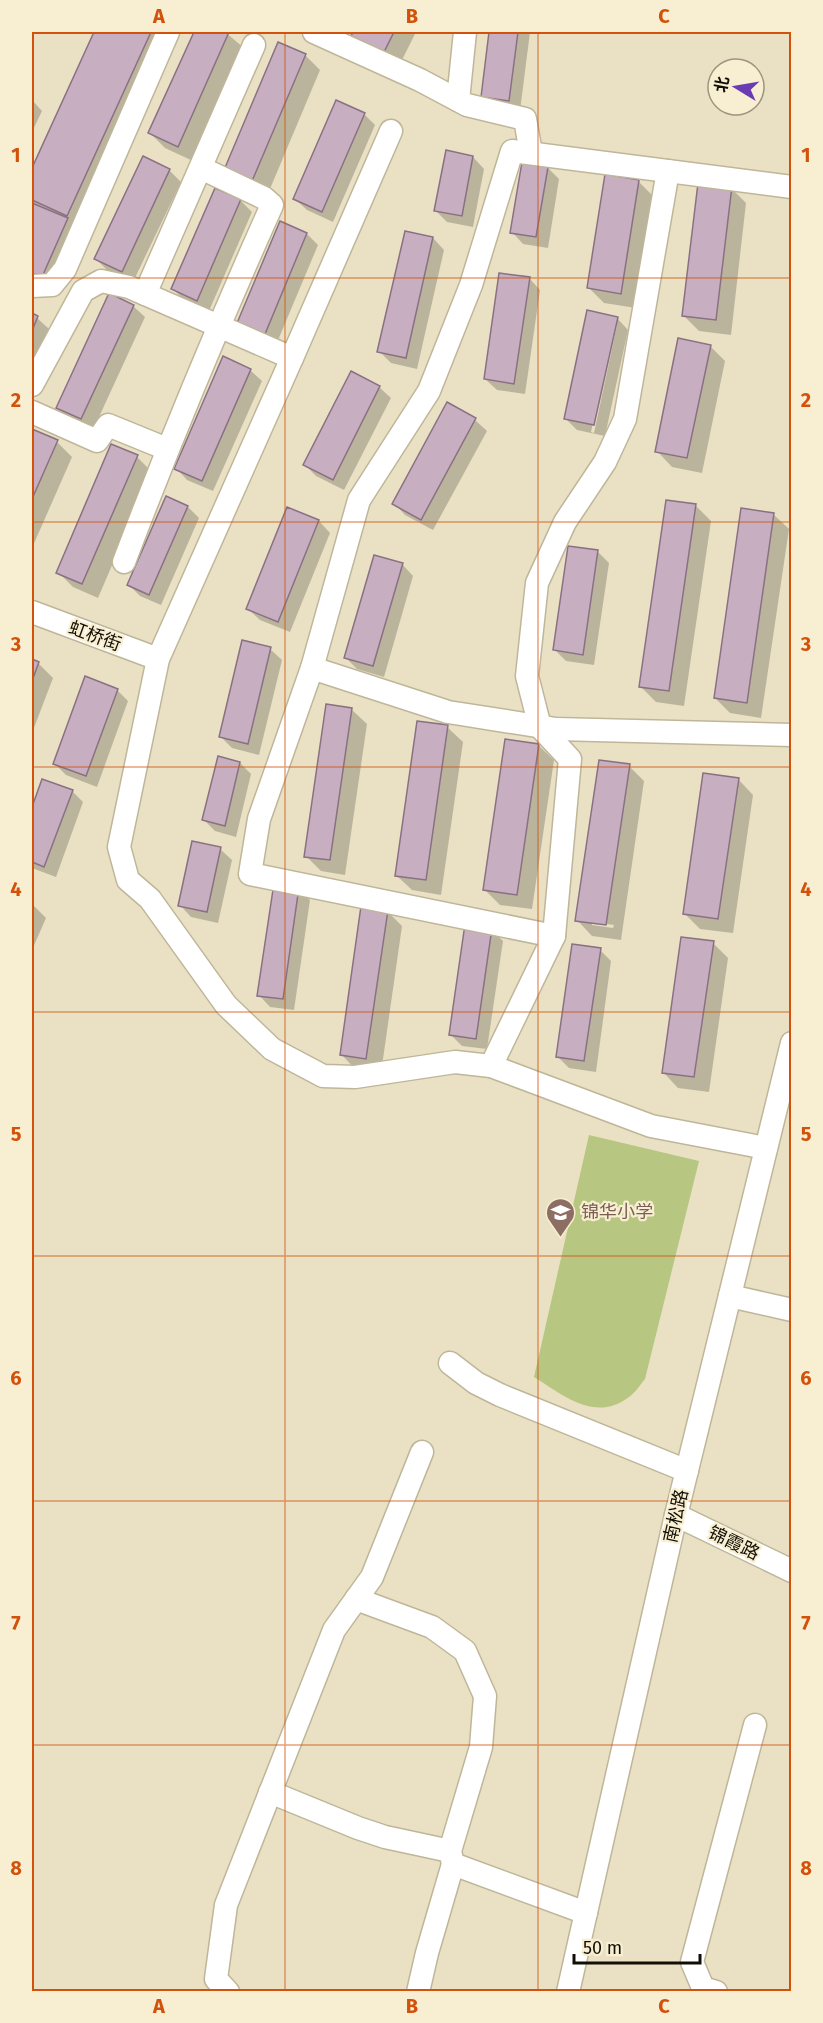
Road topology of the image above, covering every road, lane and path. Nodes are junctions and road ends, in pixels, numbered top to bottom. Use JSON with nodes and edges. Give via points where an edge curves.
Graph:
{"nodes":[{"id":1,"x":168,"y":32,"type":"edge"},
{"id":2,"x":314,"y":32,"type":"edge"},
{"id":3,"x":465,"y":32,"type":"edge"},
{"id":4,"x":254,"y":45,"type":"dead end"},
{"id":5,"x":458,"y":99,"type":"junction"},
{"id":6,"x":391,"y":131,"type":"dead end"},
{"id":7,"x":531,"y":153,"type":"junction"},
{"id":8,"x":201,"y":168,"type":"junction"},
{"id":9,"x":668,"y":171,"type":"junction"},
{"id":10,"x":792,"y":187,"type":"edge"},
{"id":11,"x":32,"y":286,"type":"edge"},
{"id":12,"x":145,"y":294,"type":"junction"},
{"id":13,"x":218,"y":326,"type":"junction"},
{"id":14,"x":292,"y":358,"type":"junction"},
{"id":15,"x":32,"y":385,"type":"edge"},
{"id":16,"x":32,"y":412,"type":"edge"},
{"id":17,"x":167,"y":449,"type":"junction"},
{"id":18,"x":124,"y":562,"type":"dead end"},
{"id":19,"x":32,"y":612,"type":"edge"},
{"id":20,"x":158,"y":659,"type":"junction"},
{"id":21,"x":312,"y":668,"type":"junction"},
{"id":22,"x":540,"y":727,"type":"junction"},
{"id":23,"x":792,"y":735,"type":"edge"},
{"id":24,"x":554,"y":936,"type":"junction"},
{"id":25,"x":791,"y":1044,"type":"edge"},
{"id":26,"x":491,"y":1066,"type":"junction"},
{"id":27,"x":766,"y":1148,"type":"junction"},
{"id":28,"x":730,"y":1296,"type":"junction"},
{"id":29,"x":792,"y":1310,"type":"edge"},
{"id":30,"x":450,"y":1363,"type":"dead end"},
{"id":31,"x":422,"y":1452,"type":"dead end"},
{"id":32,"x":687,"y":1471,"type":"junction"},
{"id":33,"x":676,"y":1515,"type":"junction"},
{"id":34,"x":792,"y":1571,"type":"edge"},
{"id":35,"x":356,"y":1599,"type":"junction"},
{"id":36,"x":755,"y":1725,"type":"dead end"},
{"id":37,"x":270,"y":1792,"type":"junction"},
{"id":38,"x":451,"y":1857,"type":"junction"},
{"id":39,"x":586,"y":1912,"type":"junction"},
{"id":40,"x":707,"y":1990,"type":"edge"},
{"id":41,"x":228,"y":1992,"type":"edge"},
{"id":42,"x":418,"y":1992,"type":"edge"},
{"id":43,"x":568,"y":1992,"type":"edge"}],
"edges":[{"from":1,"to":11,"type":"street","via":[[65,269],[52,285]]},
{"from":2,"to":5,"type":"street"},
{"from":3,"to":5,"type":"street"},
{"from":4,"to":8,"type":"street"},
{"from":5,"to":7,"type":"street","via":[[467,105],[525,119]]},
{"from":6,"to":14,"type":"street"},
{"from":7,"to":9,"type":"street"},
{"from":7,"to":21,"type":"street","via":[[512,151],[471,285],[429,391],[359,500]]},
{"from":8,"to":12,"type":"street"},
{"from":8,"to":13,"type":"street","via":[[272,205]]},
{"from":9,"to":10,"type":"street"},
{"from":9,"to":22,"type":"street","via":[[625,419],[605,462],[565,522],[537,583],[527,676]]},
{"from":12,"to":13,"type":"street"},
{"from":12,"to":15,"type":"street","via":[[101,281],[83,291]]},
{"from":13,"to":14,"type":"street"},
{"from":13,"to":17,"type":"street"},
{"from":14,"to":20,"type":"street"},
{"from":16,"to":17,"type":"street","via":[[97,441],[108,425]]},
{"from":17,"to":18,"type":"street"},
{"from":19,"to":20,"type":"street","name":"虹桥街"},
{"from":20,"to":26,"type":"street","via":[[119,847],[128,880],[150,899],[226,1005],[272,1049],[323,1076],[355,1077],[455,1062]]},
{"from":21,"to":22,"type":"street","via":[[448,712]]},
{"from":21,"to":24,"type":"street","via":[[260,819],[250,874]]},
{"from":22,"to":23,"type":"street"},
{"from":22,"to":24,"type":"street","via":[[570,759]]},
{"from":24,"to":26,"type":"street"},
{"from":25,"to":27,"type":"street","name":"南松路"},
{"from":26,"to":27,"type":"street","via":[[651,1126]]},
{"from":27,"to":28,"type":"street","name":"南松路"},
{"from":28,"to":29,"type":"street"},
{"from":28,"to":32,"type":"street","name":"南松路"},
{"from":30,"to":32,"type":"street","via":[[500,1395]]},
{"from":31,"to":35,"type":"street","via":[[372,1577]]},
{"from":32,"to":33,"type":"street","name":"南松路"},
{"from":33,"to":34,"type":"street","name":"锦霞路"},
{"from":33,"to":39,"type":"street","name":"南松路"},
{"from":35,"to":37,"type":"street","via":[[334,1630]]},
{"from":35,"to":38,"type":"street","via":[[432,1627],[465,1651],[485,1696],[481,1747]]},
{"from":36,"to":40,"type":"street","via":[[692,1962]]},
{"from":37,"to":38,"type":"street","via":[[367,1831]]},
{"from":37,"to":41,"type":"street","via":[[226,1905],[216,1979]]},
{"from":38,"to":39,"type":"street"},
{"from":38,"to":42,"type":"street"},
{"from":39,"to":43,"type":"street","name":"南松路"}]}
